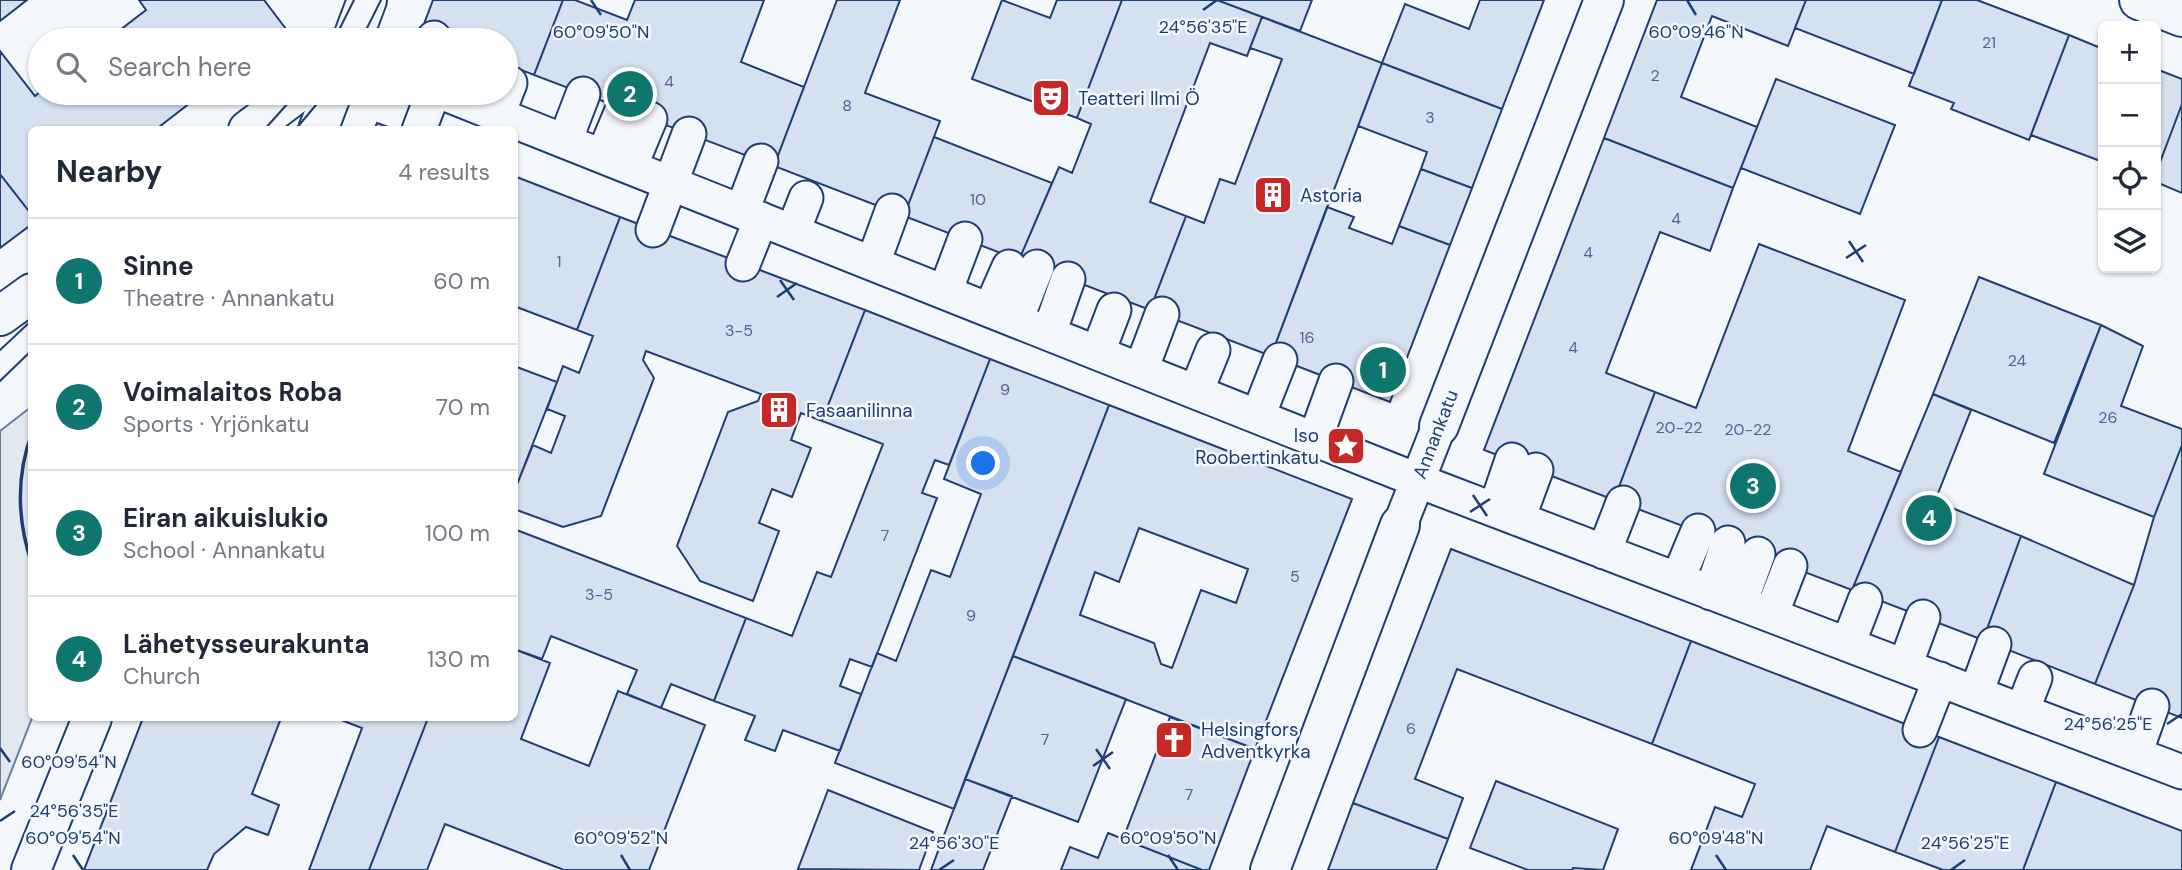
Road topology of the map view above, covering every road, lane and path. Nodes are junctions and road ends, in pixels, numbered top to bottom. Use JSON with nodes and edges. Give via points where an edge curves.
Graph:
{"nodes":[{"id":1,"x":1604,"y":0,"type":"edge"},
{"id":2,"x":2139,"y":0,"type":"edge"},
{"id":3,"x":2182,"y":17,"type":"edge"},
{"id":4,"x":578,"y":92,"type":"dead end"},
{"id":5,"x":281,"y":105,"type":"edge"},
{"id":6,"x":327,"y":105,"type":"edge"},
{"id":7,"x":428,"y":105,"type":"edge"},
{"id":8,"x":474,"y":105,"type":"edge"},
{"id":9,"x":501,"y":105,"type":"edge"},
{"id":10,"x":498,"y":114,"type":"junction"},
{"id":11,"x":253,"y":126,"type":"edge"},
{"id":12,"x":320,"y":126,"type":"edge"},
{"id":13,"x":421,"y":126,"type":"edge"},
{"id":14,"x":561,"y":139,"type":"junction"},
{"id":15,"x":761,"y":161,"type":"dead end"},
{"id":16,"x":650,"y":175,"type":"junction"},
{"id":17,"x":806,"y":198,"type":"dead end"},
{"id":18,"x":752,"y":215,"type":"junction"},
{"id":19,"x":653,"y":230,"type":"dead end"},
{"id":20,"x":793,"y":231,"type":"junction"},
{"id":21,"x":965,"y":239,"type":"dead end"},
{"id":22,"x":872,"y":263,"type":"junction"},
{"id":23,"x":743,"y":264,"type":"dead end"},
{"id":24,"x":1020,"y":268,"type":"dead end"},
{"id":25,"x":1068,"y":279,"type":"dead end"},
{"id":26,"x":945,"y":292,"type":"junction"},
{"id":27,"x":28,"y":296,"type":"edge"},
{"id":28,"x":1114,"y":310,"type":"dead end"},
{"id":29,"x":1002,"y":314,"type":"junction"},
{"id":30,"x":0,"y":316,"type":"edge"},
{"id":31,"x":1167,"y":325,"type":"dead end"},
{"id":32,"x":1049,"y":333,"type":"junction"},
{"id":33,"x":1213,"y":350,"type":"dead end"},
{"id":34,"x":1098,"y":352,"type":"junction"},
{"id":35,"x":1280,"y":360,"type":"dead end"},
{"id":36,"x":1149,"y":373,"type":"junction"},
{"id":37,"x":1336,"y":381,"type":"dead end"},
{"id":38,"x":1196,"y":392,"type":"junction"},
{"id":39,"x":1258,"y":416,"type":"junction"},
{"id":40,"x":1438,"y":426,"type":"joint"},
{"id":41,"x":1315,"y":439,"type":"junction"},
{"id":42,"x":1524,"y":465,"type":"dead end"},
{"id":43,"x":1418,"y":480,"type":"junction"},
{"id":44,"x":1627,"y":505,"type":"dead end"},
{"id":45,"x":1506,"y":514,"type":"junction"},
{"id":46,"x":1399,"y":525,"type":"joint"},
{"id":47,"x":1698,"y":531,"type":"dead end"},
{"id":48,"x":1743,"y":549,"type":"dead end"},
{"id":49,"x":1608,"y":553,"type":"junction"},
{"id":50,"x":1790,"y":566,"type":"dead end"},
{"id":51,"x":1678,"y":579,"type":"junction"},
{"id":52,"x":1726,"y":598,"type":"junction"},
{"id":53,"x":1865,"y":600,"type":"dead end"},
{"id":54,"x":1771,"y":615,"type":"junction"},
{"id":55,"x":1923,"y":617,"type":"dead end"},
{"id":56,"x":1982,"y":641,"type":"dead end"},
{"id":57,"x":1848,"y":645,"type":"junction"},
{"id":58,"x":1905,"y":666,"type":"junction"},
{"id":59,"x":2035,"y":678,"type":"dead end"},
{"id":60,"x":1958,"y":686,"type":"junction"},
{"id":61,"x":2152,"y":706,"type":"dead end"},
{"id":62,"x":2022,"y":710,"type":"junction"},
{"id":63,"x":91,"y":721,"type":"edge"},
{"id":64,"x":1920,"y":730,"type":"dead end"},
{"id":65,"x":2135,"y":754,"type":"junction"},
{"id":66,"x":2182,"y":772,"type":"edge"},
{"id":67,"x":31,"y":870,"type":"edge"},
{"id":68,"x":1270,"y":870,"type":"edge"}],
"edges":[{"from":1,"to":40,"type":"street","name":"Annankatu"},
{"from":2,"to":3,"type":"street"},
{"from":4,"to":14,"type":"street"},
{"from":5,"to":11,"type":"street"},
{"from":6,"to":12,"type":"street"},
{"from":7,"to":13,"type":"street"},
{"from":8,"to":10,"type":"street"},
{"from":9,"to":10,"type":"street"},
{"from":10,"to":14,"type":"street"},
{"from":14,"to":16,"type":"street"},
{"from":15,"to":18,"type":"street"},
{"from":16,"to":16,"type":"street","via":[[669,126]]},
{"from":16,"to":18,"type":"street"},
{"from":16,"to":19,"type":"street"},
{"from":17,"to":20,"type":"street"},
{"from":18,"to":20,"type":"street"},
{"from":18,"to":23,"type":"street"},
{"from":20,"to":22,"type":"street"},
{"from":21,"to":26,"type":"street"},
{"from":22,"to":22,"type":"street","via":[[890,215]]},
{"from":22,"to":26,"type":"street"},
{"from":24,"to":29,"type":"street"},
{"from":25,"to":32,"type":"street"},
{"from":26,"to":29,"type":"street"},
{"from":27,"to":30,"type":"street"},
{"from":28,"to":34,"type":"street"},
{"from":29,"to":32,"type":"street"},
{"from":31,"to":36,"type":"street"},
{"from":32,"to":34,"type":"street"},
{"from":33,"to":38,"type":"street"},
{"from":34,"to":36,"type":"street"},
{"from":35,"to":39,"type":"street"},
{"from":36,"to":38,"type":"street"},
{"from":37,"to":41,"type":"street"},
{"from":38,"to":39,"type":"street"},
{"from":39,"to":41,"type":"street"},
{"from":40,"to":43,"type":"street","name":"Annankatu"},
{"from":41,"to":43,"type":"street"},
{"from":42,"to":45,"type":"street"},
{"from":43,"to":45,"type":"street"},
{"from":43,"to":46,"type":"street","name":"Annankatu"},
{"from":44,"to":49,"type":"street"},
{"from":45,"to":49,"type":"street"},
{"from":46,"to":68,"type":"street","name":"Annankatu"},
{"from":47,"to":51,"type":"street"},
{"from":48,"to":52,"type":"street"},
{"from":49,"to":51,"type":"street"},
{"from":50,"to":54,"type":"street"},
{"from":51,"to":52,"type":"street"},
{"from":52,"to":54,"type":"street"},
{"from":53,"to":57,"type":"street"},
{"from":54,"to":57,"type":"street"},
{"from":55,"to":58,"type":"street"},
{"from":56,"to":60,"type":"street"},
{"from":57,"to":58,"type":"street"},
{"from":58,"to":60,"type":"street"},
{"from":59,"to":62,"type":"street"},
{"from":60,"to":62,"type":"street"},
{"from":60,"to":64,"type":"street"},
{"from":61,"to":65,"type":"street"},
{"from":62,"to":65,"type":"street"},
{"from":63,"to":67,"type":"street"},
{"from":65,"to":66,"type":"street"}]}
